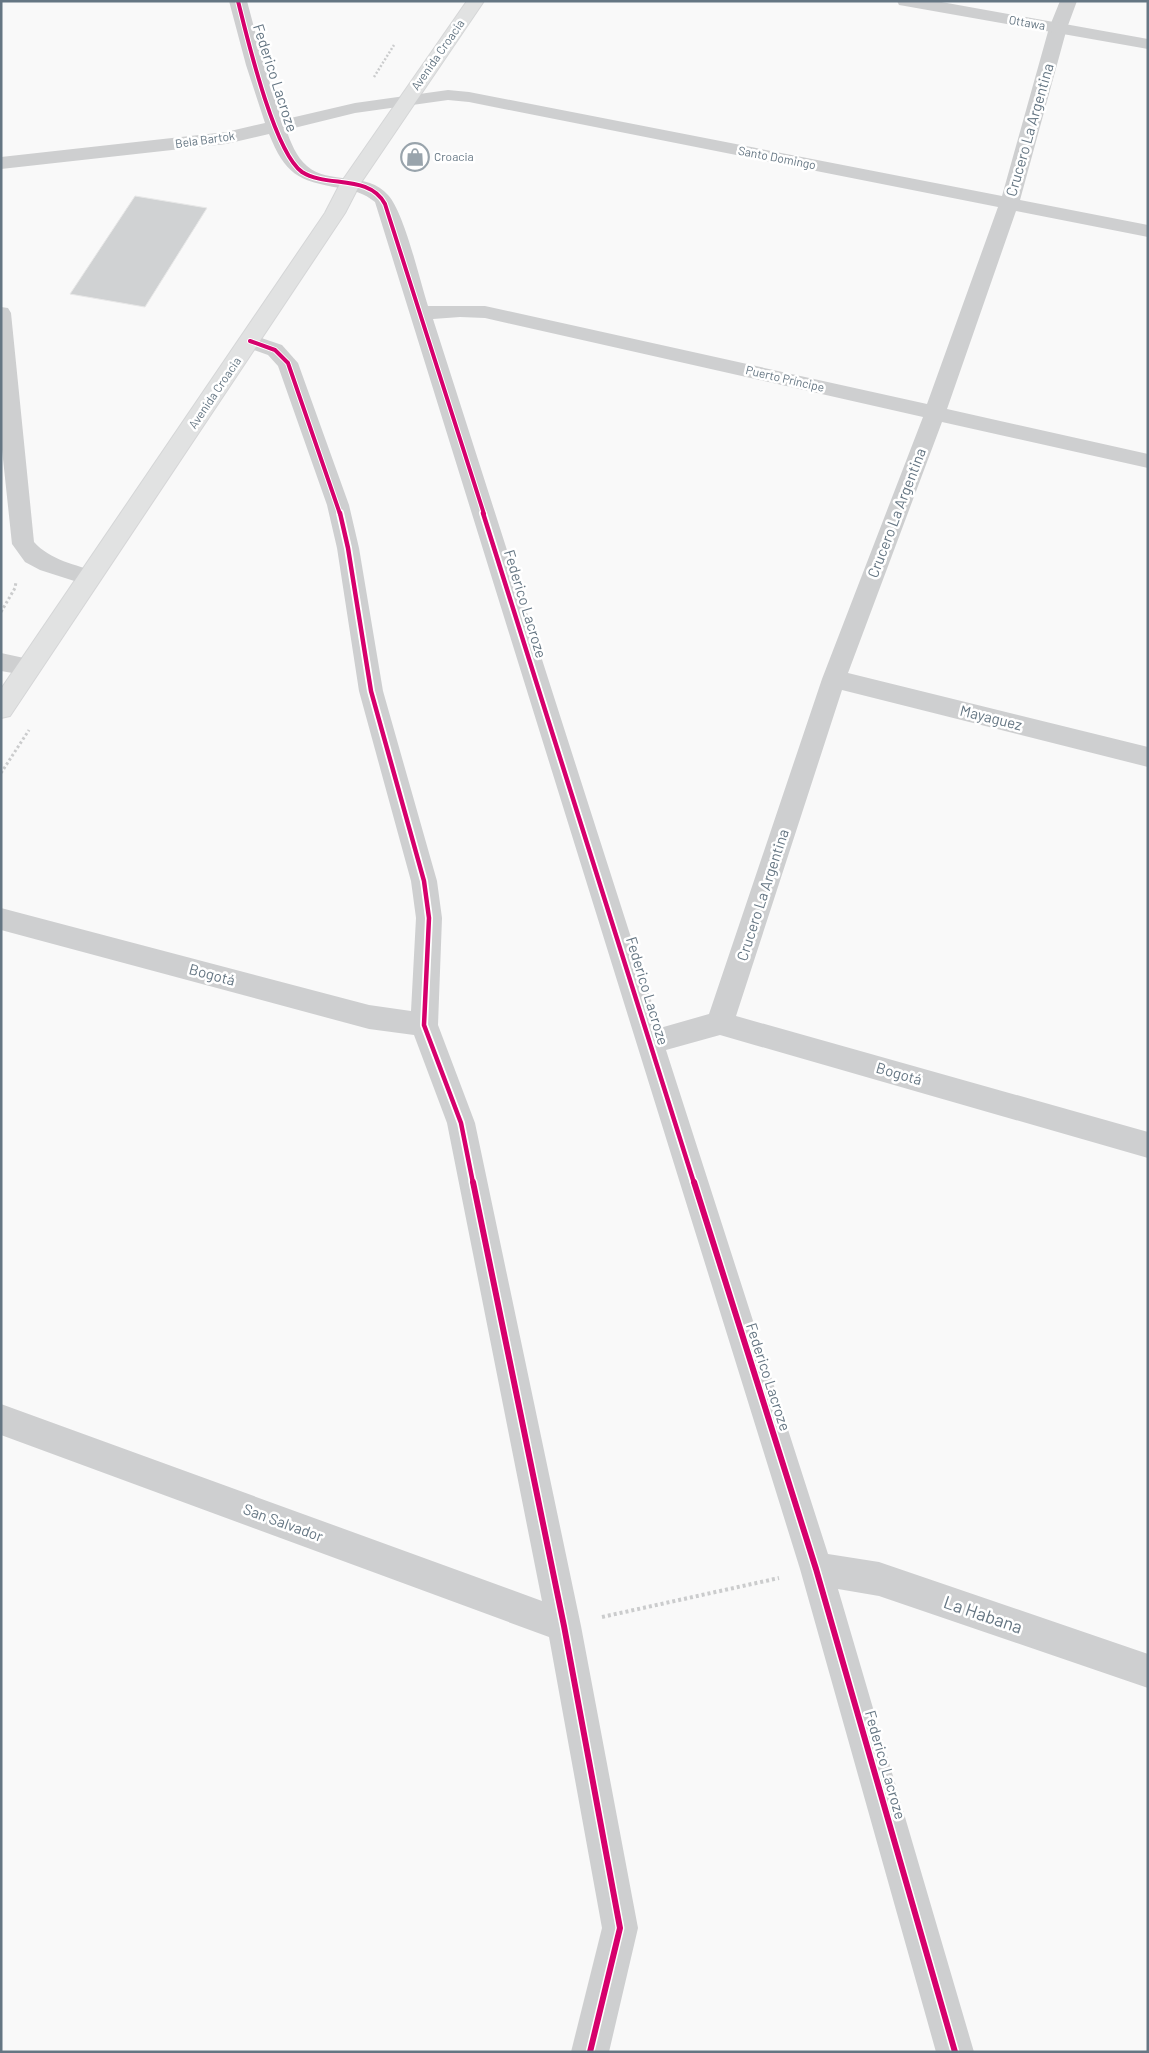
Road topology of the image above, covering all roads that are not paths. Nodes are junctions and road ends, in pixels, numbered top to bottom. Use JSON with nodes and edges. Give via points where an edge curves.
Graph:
{"nodes":[{"id":1,"x":238,"y":1,"type":"edge"},
{"id":2,"x":476,"y":1,"type":"edge"},
{"id":3,"x":905,"y":1,"type":"edge"},
{"id":4,"x":1069,"y":1,"type":"edge"},
{"id":5,"x":1058,"y":28,"type":"junction"},
{"id":6,"x":1148,"y":44,"type":"edge"},
{"id":7,"x":406,"y":101,"type":"junction"},
{"id":8,"x":276,"y":128,"type":"junction"},
{"id":9,"x":1,"y":163,"type":"edge"},
{"id":10,"x":350,"y":184,"type":"junction"},
{"id":11,"x":1009,"y":204,"type":"junction"},
{"id":12,"x":1148,"y":231,"type":"edge"},
{"id":13,"x":1,"y":313,"type":"edge"},
{"id":14,"x":421,"y":313,"type":"junction"},
{"id":15,"x":250,"y":341,"type":"junction"},
{"id":16,"x":935,"y":413,"type":"junction"},
{"id":17,"x":1148,"y":461,"type":"edge"},
{"id":18,"x":90,"y":578,"type":"junction"},
{"id":19,"x":1,"y":662,"type":"edge"},
{"id":20,"x":30,"y":667,"type":"junction"},
{"id":21,"x":834,"y":679,"type":"junction"},
{"id":22,"x":1,"y":709,"type":"edge"},
{"id":23,"x":1148,"y":757,"type":"edge"},
{"id":24,"x":1,"y":918,"type":"edge"},
{"id":25,"x":720,"y":1023,"type":"junction"},
{"id":26,"x":424,"y":1025,"type":"junction"},
{"id":27,"x":650,"y":1043,"type":"junction"},
{"id":28,"x":1148,"y":1144,"type":"edge"},
{"id":29,"x":1,"y":1419,"type":"edge"},
{"id":30,"x":816,"y":1569,"type":"junction"},
{"id":31,"x":564,"y":1626,"type":"junction"},
{"id":32,"x":1148,"y":1671,"type":"edge"},
{"id":33,"x":590,"y":2052,"type":"edge"},
{"id":34,"x":955,"y":2052,"type":"edge"}],
"edges":[{"from":1,"to":8,"type":"street","name":"Federico Lacroze","via":[[253,62]]},
{"from":2,"to":7,"type":"main road","name":"Avenida Croacia"},
{"from":3,"to":5,"type":"street","name":"Ottawa"},
{"from":4,"to":5,"type":"street","name":"Crucero La Argentina"},
{"from":5,"to":6,"type":"street","name":"Ottawa"},
{"from":5,"to":11,"type":"street","name":"Crucero La Argentina"},
{"from":7,"to":8,"type":"street","name":"Bela Bartok","via":[[345,110]]},
{"from":7,"to":10,"type":"main road","name":"Avenida Croacia"},
{"from":7,"to":11,"type":"street","name":"Santo Domingo","via":[[448,95],[469,97]]},
{"from":8,"to":9,"type":"street","name":"Bela Bartok","via":[[216,139]]},
{"from":8,"to":10,"type":"street","name":"Federico Lacroze","via":[[299,170],[313,178]]},
{"from":10,"to":14,"type":"street","name":"Federico Lacroze","via":[[382,198]]},
{"from":10,"to":15,"type":"main road","name":"Avenida Croacia","via":[[335,213]]},
{"from":11,"to":12,"type":"street","name":"Santo Domingo"},
{"from":11,"to":16,"type":"street","name":"Crucero La Argentina"},
{"from":13,"to":18,"type":"street","via":[[23,544],[32,556]]},
{"from":14,"to":16,"type":"street","name":"Puerto Príncipe","via":[[485,312]]},
{"from":14,"to":27,"type":"street","name":"Federico Lacroze"},
{"from":15,"to":18,"type":"main road","name":"Avenida Croacia"},
{"from":15,"to":26,"type":"street","via":[[275,350],[288,363],[338,505],[371,691],[424,881],[429,918]]},
{"from":16,"to":17,"type":"street","name":"Puerto Príncipe"},
{"from":16,"to":21,"type":"street","name":"Crucero La Argentina"},
{"from":18,"to":20,"type":"main road","name":"Avenida Croacia"},
{"from":19,"to":20,"type":"street"},
{"from":20,"to":22,"type":"main road","name":"Avenida Croacia"},
{"from":21,"to":23,"type":"street","name":"Mayaguez"},
{"from":21,"to":25,"type":"street","name":"Crucero La Argentina"},
{"from":24,"to":26,"type":"street","name":"Bogotá","via":[[370,1017]]},
{"from":25,"to":27,"type":"street"},
{"from":25,"to":28,"type":"street","name":"Bogotá"},
{"from":26,"to":31,"type":"street","via":[[461,1123]]},
{"from":27,"to":30,"type":"street","name":"Federico Lacroze"},
{"from":29,"to":31,"type":"street","name":"San Salvador"},
{"from":30,"to":32,"type":"street","name":"La Habana","via":[[878,1579]]},
{"from":30,"to":34,"type":"street","name":"Federico Lacroze"},
{"from":31,"to":33,"type":"street","via":[[620,1928]]}]}
